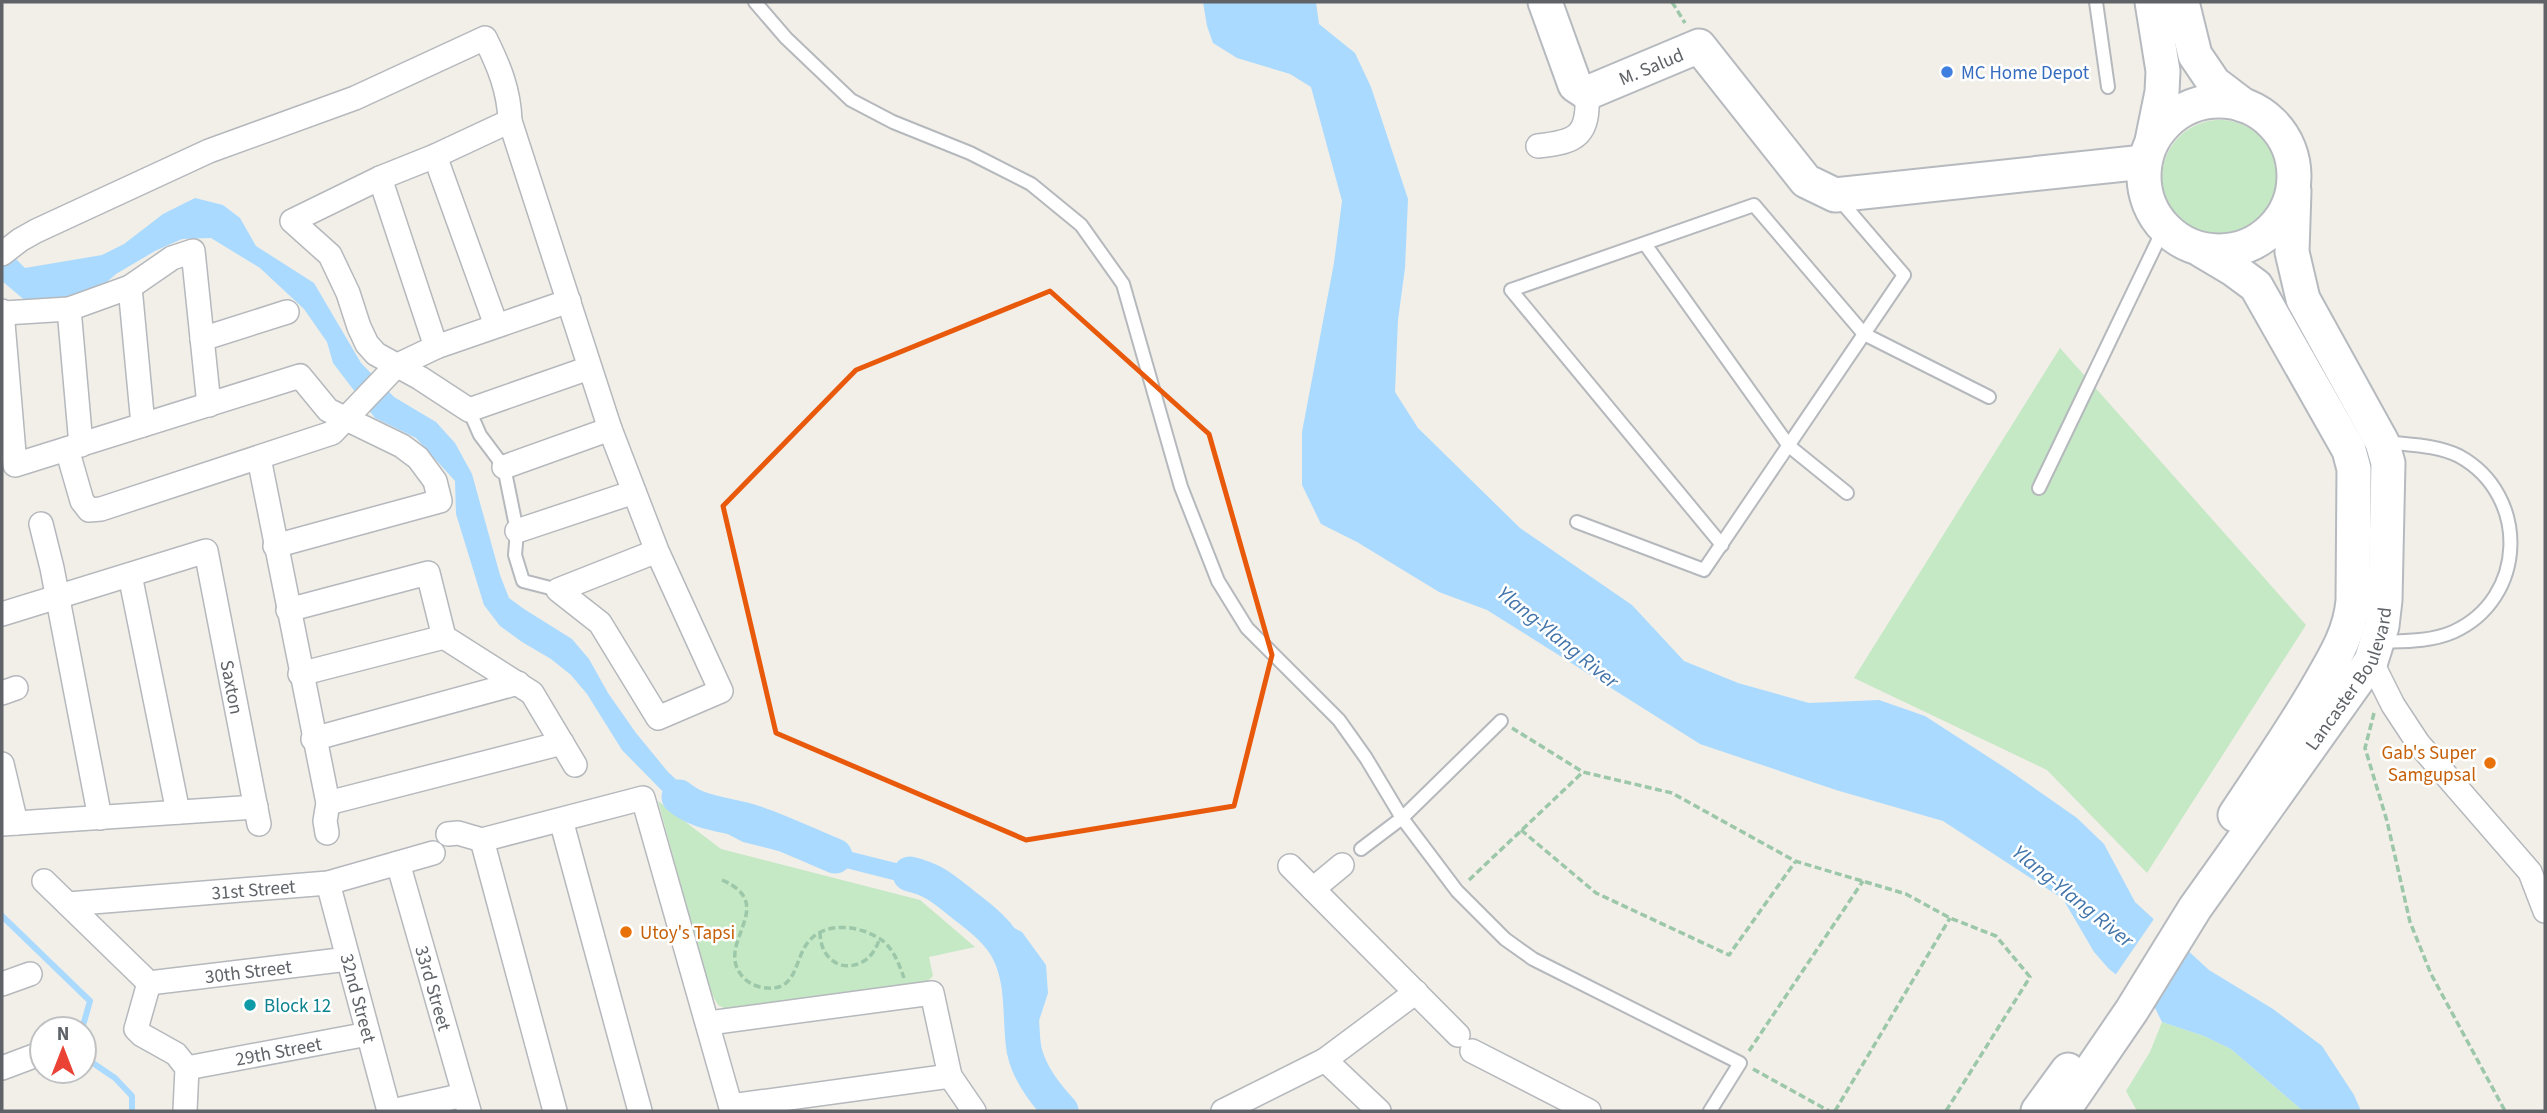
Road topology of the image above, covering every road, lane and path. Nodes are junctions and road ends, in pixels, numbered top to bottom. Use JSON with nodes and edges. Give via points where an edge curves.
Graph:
{"nodes":[{"id":1,"x":755,"y":2,"type":"edge"},
{"id":2,"x":1545,"y":2,"type":"edge"},
{"id":3,"x":2096,"y":2,"type":"edge"},
{"id":4,"x":2152,"y":2,"type":"edge"},
{"id":5,"x":2182,"y":2,"type":"edge"},
{"id":6,"x":2108,"y":87,"type":"dead end"},
{"id":7,"x":1587,"y":93,"type":"junction"},
{"id":8,"x":2243,"y":105,"type":"junction"},
{"id":9,"x":510,"y":121,"type":"junction"},
{"id":10,"x":1538,"y":146,"type":"dead end"},
{"id":11,"x":2148,"y":152,"type":"junction"},
{"id":12,"x":435,"y":156,"type":"junction"},
{"id":13,"x":380,"y":178,"type":"junction"},
{"id":14,"x":2294,"y":191,"type":"junction"},
{"id":15,"x":1835,"y":195,"type":"junction"},
{"id":16,"x":2164,"y":228,"type":"junction"},
{"id":17,"x":1645,"y":244,"type":"junction"},
{"id":18,"x":2201,"y":250,"type":"junction"},
{"id":19,"x":2,"y":254,"type":"edge"},
{"id":20,"x":130,"y":287,"type":"junction"},
{"id":21,"x":569,"y":301,"type":"junction"},
{"id":22,"x":69,"y":309,"type":"junction"},
{"id":23,"x":3,"y":312,"type":"edge"},
{"id":24,"x":287,"y":312,"type":"dead end"},
{"id":25,"x":495,"y":325,"type":"junction"},
{"id":26,"x":1864,"y":334,"type":"junction"},
{"id":27,"x":202,"y":339,"type":"junction"},
{"id":28,"x":436,"y":347,"type":"junction"},
{"id":29,"x":589,"y":368,"type":"junction"},
{"id":30,"x":388,"y":374,"type":"junction"},
{"id":31,"x":1989,"y":397,"type":"dead end"},
{"id":32,"x":209,"y":405,"type":"junction"},
{"id":33,"x":469,"y":410,"type":"junction"},
{"id":34,"x":353,"y":412,"type":"junction"},
{"id":35,"x":143,"y":425,"type":"junction"},
{"id":36,"x":610,"y":429,"type":"junction"},
{"id":37,"x":2382,"y":442,"type":"junction"},
{"id":38,"x":1789,"y":446,"type":"junction"},
{"id":39,"x":74,"y":447,"type":"junction"},
{"id":40,"x":259,"y":458,"type":"junction"},
{"id":41,"x":504,"y":467,"type":"junction"},
{"id":42,"x":2039,"y":488,"type":"dead end"},
{"id":43,"x":634,"y":492,"type":"junction"},
{"id":44,"x":1847,"y":493,"type":"dead end"},
{"id":45,"x":1577,"y":522,"type":"dead end"},
{"id":46,"x":41,"y":524,"type":"dead end"},
{"id":47,"x":517,"y":531,"type":"junction"},
{"id":48,"x":1722,"y":545,"type":"junction"},
{"id":49,"x":275,"y":546,"type":"junction"},
{"id":50,"x":657,"y":551,"type":"junction"},
{"id":51,"x":130,"y":575,"type":"junction"},
{"id":52,"x":558,"y":590,"type":"junction"},
{"id":53,"x":57,"y":597,"type":"junction"},
{"id":54,"x":288,"y":610,"type":"junction"},
{"id":55,"x":2,"y":614,"type":"edge"},
{"id":56,"x":444,"y":637,"type":"junction"},
{"id":57,"x":2376,"y":663,"type":"junction"},
{"id":58,"x":300,"y":674,"type":"junction"},
{"id":59,"x":518,"y":683,"type":"junction"},
{"id":60,"x":1502,"y":721,"type":"joint"},
{"id":61,"x":313,"y":739,"type":"junction"},
{"id":62,"x":562,"y":743,"type":"junction"},
{"id":63,"x":2,"y":764,"type":"edge"},
{"id":64,"x":575,"y":765,"type":"dead end"},
{"id":65,"x":1583,"y":772,"type":"junction"},
{"id":66,"x":328,"y":803,"type":"junction"},
{"id":67,"x":178,"y":812,"type":"junction"},
{"id":68,"x":100,"y":818,"type":"junction"},
{"id":69,"x":1402,"y":818,"type":"junction"},
{"id":70,"x":561,"y":820,"type":"junction"},
{"id":71,"x":9,"y":824,"type":"edge"},
{"id":72,"x":1521,"y":830,"type":"junction"},
{"id":73,"x":327,"y":833,"type":"dead end"},
{"id":74,"x":448,"y":834,"type":"dead end"},
{"id":75,"x":482,"y":840,"type":"junction"},
{"id":76,"x":1362,"y":849,"type":"dead end"},
{"id":77,"x":433,"y":853,"type":"dead end"},
{"id":78,"x":1795,"y":861,"type":"junction"},
{"id":79,"x":398,"y":863,"type":"junction"},
{"id":80,"x":1342,"y":864,"type":"dead end"},
{"id":81,"x":1290,"y":866,"type":"dead end"},
{"id":82,"x":722,"y":880,"type":"dead end"},
{"id":83,"x":44,"y":881,"type":"dead end"},
{"id":84,"x":1863,"y":881,"type":"junction"},
{"id":85,"x":328,"y":883,"type":"junction"},
{"id":86,"x":1313,"y":889,"type":"junction"},
{"id":87,"x":1457,"y":891,"type":"junction"},
{"id":88,"x":2189,"y":900,"type":"junction"},
{"id":89,"x":68,"y":904,"type":"junction"},
{"id":90,"x":2545,"y":911,"type":"edge"},
{"id":91,"x":1950,"y":918,"type":"junction"},
{"id":92,"x":820,"y":932,"type":"junction"},
{"id":93,"x":880,"y":940,"type":"junction"},
{"id":94,"x":348,"y":959,"type":"junction"},
{"id":95,"x":30,"y":974,"type":"dead end"},
{"id":96,"x":149,"y":983,"type":"junction"},
{"id":97,"x":2,"y":985,"type":"edge"},
{"id":98,"x":1416,"y":992,"type":"junction"},
{"id":99,"x":905,"y":997,"type":"junction"},
{"id":100,"x":2127,"y":1003,"type":"junction"},
{"id":101,"x":709,"y":1023,"type":"junction"},
{"id":102,"x":368,"y":1034,"type":"junction"},
{"id":103,"x":28,"y":1058,"type":"edge"},
{"id":104,"x":1325,"y":1060,"type":"junction"},
{"id":105,"x":1740,"y":1063,"type":"junction"},
{"id":106,"x":2,"y":1068,"type":"edge"},
{"id":107,"x":187,"y":1068,"type":"junction"},
{"id":108,"x":950,"y":1076,"type":"junction"},
{"id":109,"x":467,"y":1103,"type":"edge"},
{"id":110,"x":732,"y":1109,"type":"edge"},
{"id":111,"x":185,"y":1111,"type":"edge"},
{"id":112,"x":390,"y":1111,"type":"edge"},
{"id":113,"x":555,"y":1111,"type":"edge"},
{"id":114,"x":640,"y":1111,"type":"edge"},
{"id":115,"x":974,"y":1111,"type":"edge"},
{"id":116,"x":1223,"y":1111,"type":"edge"},
{"id":117,"x":1379,"y":1111,"type":"edge"},
{"id":118,"x":1589,"y":1111,"type":"edge"},
{"id":119,"x":1710,"y":1111,"type":"edge"},
{"id":120,"x":1829,"y":1111,"type":"edge"},
{"id":121,"x":1835,"y":1111,"type":"edge"},
{"id":122,"x":1947,"y":1111,"type":"edge"},
{"id":123,"x":2038,"y":1111,"type":"edge"},
{"id":124,"x":2063,"y":1111,"type":"edge"},
{"id":125,"x":2505,"y":1111,"type":"edge"}],
"edges":[{"from":1,"to":69,"type":"lane","via":[[851,100],[1031,184],[1081,225],[1122,284],[1181,487],[1218,581],[1247,628],[1339,720]]},
{"from":2,"to":7,"type":"main road","via":[[1575,85]]},
{"from":3,"to":6,"type":"lane"},
{"from":4,"to":11,"type":"main road","via":[[2163,71]]},
{"from":5,"to":8,"type":"main road","via":[[2195,55],[2214,83]]},
{"from":7,"to":10,"type":"street","via":[[1587,120],[1578,135],[1559,144]]},
{"from":7,"to":15,"type":"main road","name":"M. Salud","via":[[1699,46],[1806,181]]},
{"from":8,"to":11,"type":"main road","via":[[2221,101],[2180,111],[2164,125]]},
{"from":8,"to":14,"type":"main road","via":[[2262,114],[2290,148]]},
{"from":9,"to":12,"type":"street"},
{"from":9,"to":19,"type":"street","via":[[502,70],[485,38],[355,98],[209,151],[20,240]]},
{"from":9,"to":21,"type":"street"},
{"from":11,"to":15,"type":"main road"},
{"from":11,"to":16,"type":"main road","via":[[2143,180],[2146,197]]},
{"from":12,"to":13,"type":"street"},
{"from":12,"to":25,"type":"street"},
{"from":13,"to":28,"type":"street"},
{"from":13,"to":30,"type":"street","via":[[292,221],[330,256],[367,344]]},
{"from":14,"to":18,"type":"main road","via":[[2285,214],[2270,233],[2249,246],[2225,252]]},
{"from":14,"to":37,"type":"main road","name":"Lancaster Boulevard","via":[[2292,252],[2303,299]]},
{"from":15,"to":26,"type":"lane","via":[[1904,275]]},
{"from":16,"to":18,"type":"main road"},
{"from":16,"to":42,"type":"lane"},
{"from":17,"to":26,"type":"lane","via":[[1754,205]]},
{"from":17,"to":38,"type":"lane"},
{"from":17,"to":48,"type":"lane","via":[[1511,290]]},
{"from":18,"to":88,"type":"main road","name":"Lancaster Boulevard","via":[[2256,286],[2349,450],[2354,469],[2353,601],[2342,643]]},
{"from":20,"to":22,"type":"street"},
{"from":20,"to":27,"type":"street","via":[[172,258],[193,251]]},
{"from":20,"to":35,"type":"street"},
{"from":21,"to":25,"type":"street"},
{"from":21,"to":29,"type":"street"},
{"from":22,"to":23,"type":"street"},
{"from":22,"to":39,"type":"street"},
{"from":23,"to":39,"type":"street","via":[[15,465]]},
{"from":24,"to":27,"type":"street"},
{"from":25,"to":28,"type":"street"},
{"from":26,"to":31,"type":"lane"},
{"from":26,"to":38,"type":"lane"},
{"from":27,"to":32,"type":"street"},
{"from":28,"to":30,"type":"street"},
{"from":29,"to":33,"type":"street"},
{"from":29,"to":36,"type":"street"},
{"from":30,"to":33,"type":"street","via":[[419,378]]},
{"from":30,"to":34,"type":"street"},
{"from":32,"to":34,"type":"street","via":[[300,376],[328,410]]},
{"from":32,"to":35,"type":"street"},
{"from":33,"to":41,"type":"lane","via":[[480,435]]},
{"from":34,"to":40,"type":"street","via":[[332,433]]},
{"from":34,"to":49,"type":"street","via":[[418,458],[435,481],[440,501]]},
{"from":35,"to":39,"type":"street"},
{"from":36,"to":41,"type":"street"},
{"from":36,"to":43,"type":"street"},
{"from":37,"to":57,"type":"main road","name":"Lancaster Boulevard","via":[[2388,463],[2386,586]]},
{"from":37,"to":57,"type":"lane","via":[[2443,450],[2484,474],[2502,501],[2512,547],[2498,593],[2471,622]]},
{"from":38,"to":44,"type":"lane"},
{"from":38,"to":48,"type":"lane"},
{"from":39,"to":40,"type":"street","via":[[82,501],[89,510]]},
{"from":40,"to":49,"type":"street"},
{"from":41,"to":47,"type":"lane"},
{"from":43,"to":47,"type":"street"},
{"from":43,"to":50,"type":"street"},
{"from":45,"to":48,"type":"lane","via":[[1704,570]]},
{"from":46,"to":53,"type":"street"},
{"from":47,"to":52,"type":"lane","via":[[515,555],[523,581]]},
{"from":49,"to":54,"type":"street"},
{"from":50,"to":52,"type":"street"},
{"from":50,"to":52,"type":"street","via":[[721,691],[658,718],[600,623]]},
{"from":51,"to":53,"type":"street"},
{"from":51,"to":67,"type":"street"},
{"from":51,"to":67,"type":"street","name":"Saxton","via":[[206,551],[257,816]]},
{"from":53,"to":55,"type":"street"},
{"from":53,"to":68,"type":"street"},
{"from":54,"to":56,"type":"street","via":[[428,573]]},
{"from":54,"to":58,"type":"street"},
{"from":56,"to":58,"type":"street"},
{"from":56,"to":59,"type":"street"},
{"from":57,"to":88,"type":"main road","name":"Lancaster Boulevard"},
{"from":57,"to":90,"type":"street","via":[[2418,743],[2530,872]]},
{"from":57,"to":125,"type":"path","via":[[2365,748],[2410,922],[2431,974]]},
{"from":58,"to":61,"type":"street"},
{"from":59,"to":61,"type":"street"},
{"from":59,"to":62,"type":"street","via":[[532,693]]},
{"from":60,"to":65,"type":"path"},
{"from":60,"to":69,"type":"lane"},
{"from":61,"to":66,"type":"street"},
{"from":62,"to":64,"type":"street"},
{"from":62,"to":66,"type":"street"},
{"from":63,"to":71,"type":"street"},
{"from":65,"to":72,"type":"path"},
{"from":65,"to":78,"type":"path","via":[[1672,793]]},
{"from":66,"to":73,"type":"street"},
{"from":67,"to":68,"type":"street"},
{"from":68,"to":71,"type":"street"},
{"from":69,"to":76,"type":"lane"},
{"from":69,"to":87,"type":"lane"},
{"from":70,"to":75,"type":"street"},
{"from":70,"to":101,"type":"street","via":[[643,798]]},
{"from":70,"to":114,"type":"street"},
{"from":72,"to":78,"type":"path","via":[[1596,893],[1729,955]]},
{"from":72,"to":87,"type":"path"},
{"from":74,"to":75,"type":"street"},
{"from":75,"to":113,"type":"street"},
{"from":77,"to":79,"type":"street","name":"31st Street"},
{"from":78,"to":84,"type":"path"},
{"from":79,"to":85,"type":"street","name":"31st Street"},
{"from":79,"to":109,"type":"street","name":"33rd Street"},
{"from":80,"to":86,"type":"street"},
{"from":81,"to":86,"type":"street"},
{"from":82,"to":92,"type":"path","via":[[746,901],[748,912],[734,962],[738,972],[754,985],[785,983],[809,941]]},
{"from":83,"to":89,"type":"street"},
{"from":84,"to":91,"type":"path","via":[[1906,894]]},
{"from":84,"to":105,"type":"path"},
{"from":85,"to":89,"type":"street","name":"31st Street"},
{"from":85,"to":94,"type":"street","name":"32nd Street"},
{"from":86,"to":98,"type":"street"},
{"from":87,"to":105,"type":"lane","via":[[1505,939],[1533,959]]},
{"from":88,"to":100,"type":"main road","name":"Lancaster Boulevard"},
{"from":89,"to":96,"type":"street"},
{"from":91,"to":121,"type":"path"},
{"from":91,"to":122,"type":"path","via":[[1996,936],[2030,977]]},
{"from":92,"to":93,"type":"path","via":[[844,927]]},
{"from":92,"to":93,"type":"path","via":[[829,957],[845,966],[863,963]]},
{"from":93,"to":99,"type":"path","via":[[897,959],[905,979]]},
{"from":94,"to":96,"type":"street","name":"30th Street"},
{"from":94,"to":102,"type":"street","name":"32nd Street"},
{"from":95,"to":97,"type":"street"},
{"from":96,"to":107,"type":"street","via":[[136,1029],[176,1054]]},
{"from":98,"to":104,"type":"street"},
{"from":98,"to":118,"type":"street","via":[[1465,1043]]},
{"from":99,"to":101,"type":"street"},
{"from":99,"to":108,"type":"street","via":[[932,993]]},
{"from":100,"to":123,"type":"main road","name":"Lancaster Boulevard"},
{"from":100,"to":124,"type":"main road","name":"Lancaster Boulevard"},
{"from":101,"to":110,"type":"street"},
{"from":102,"to":107,"type":"street","name":"29th Street"},
{"from":102,"to":112,"type":"street","name":"32nd Street"},
{"from":103,"to":106,"type":"street"},
{"from":104,"to":116,"type":"street"},
{"from":104,"to":117,"type":"street"},
{"from":105,"to":119,"type":"lane"},
{"from":105,"to":120,"type":"path"},
{"from":107,"to":111,"type":"street"},
{"from":108,"to":110,"type":"street"},
{"from":108,"to":115,"type":"street"},
{"from":109,"to":112,"type":"street"}]}
